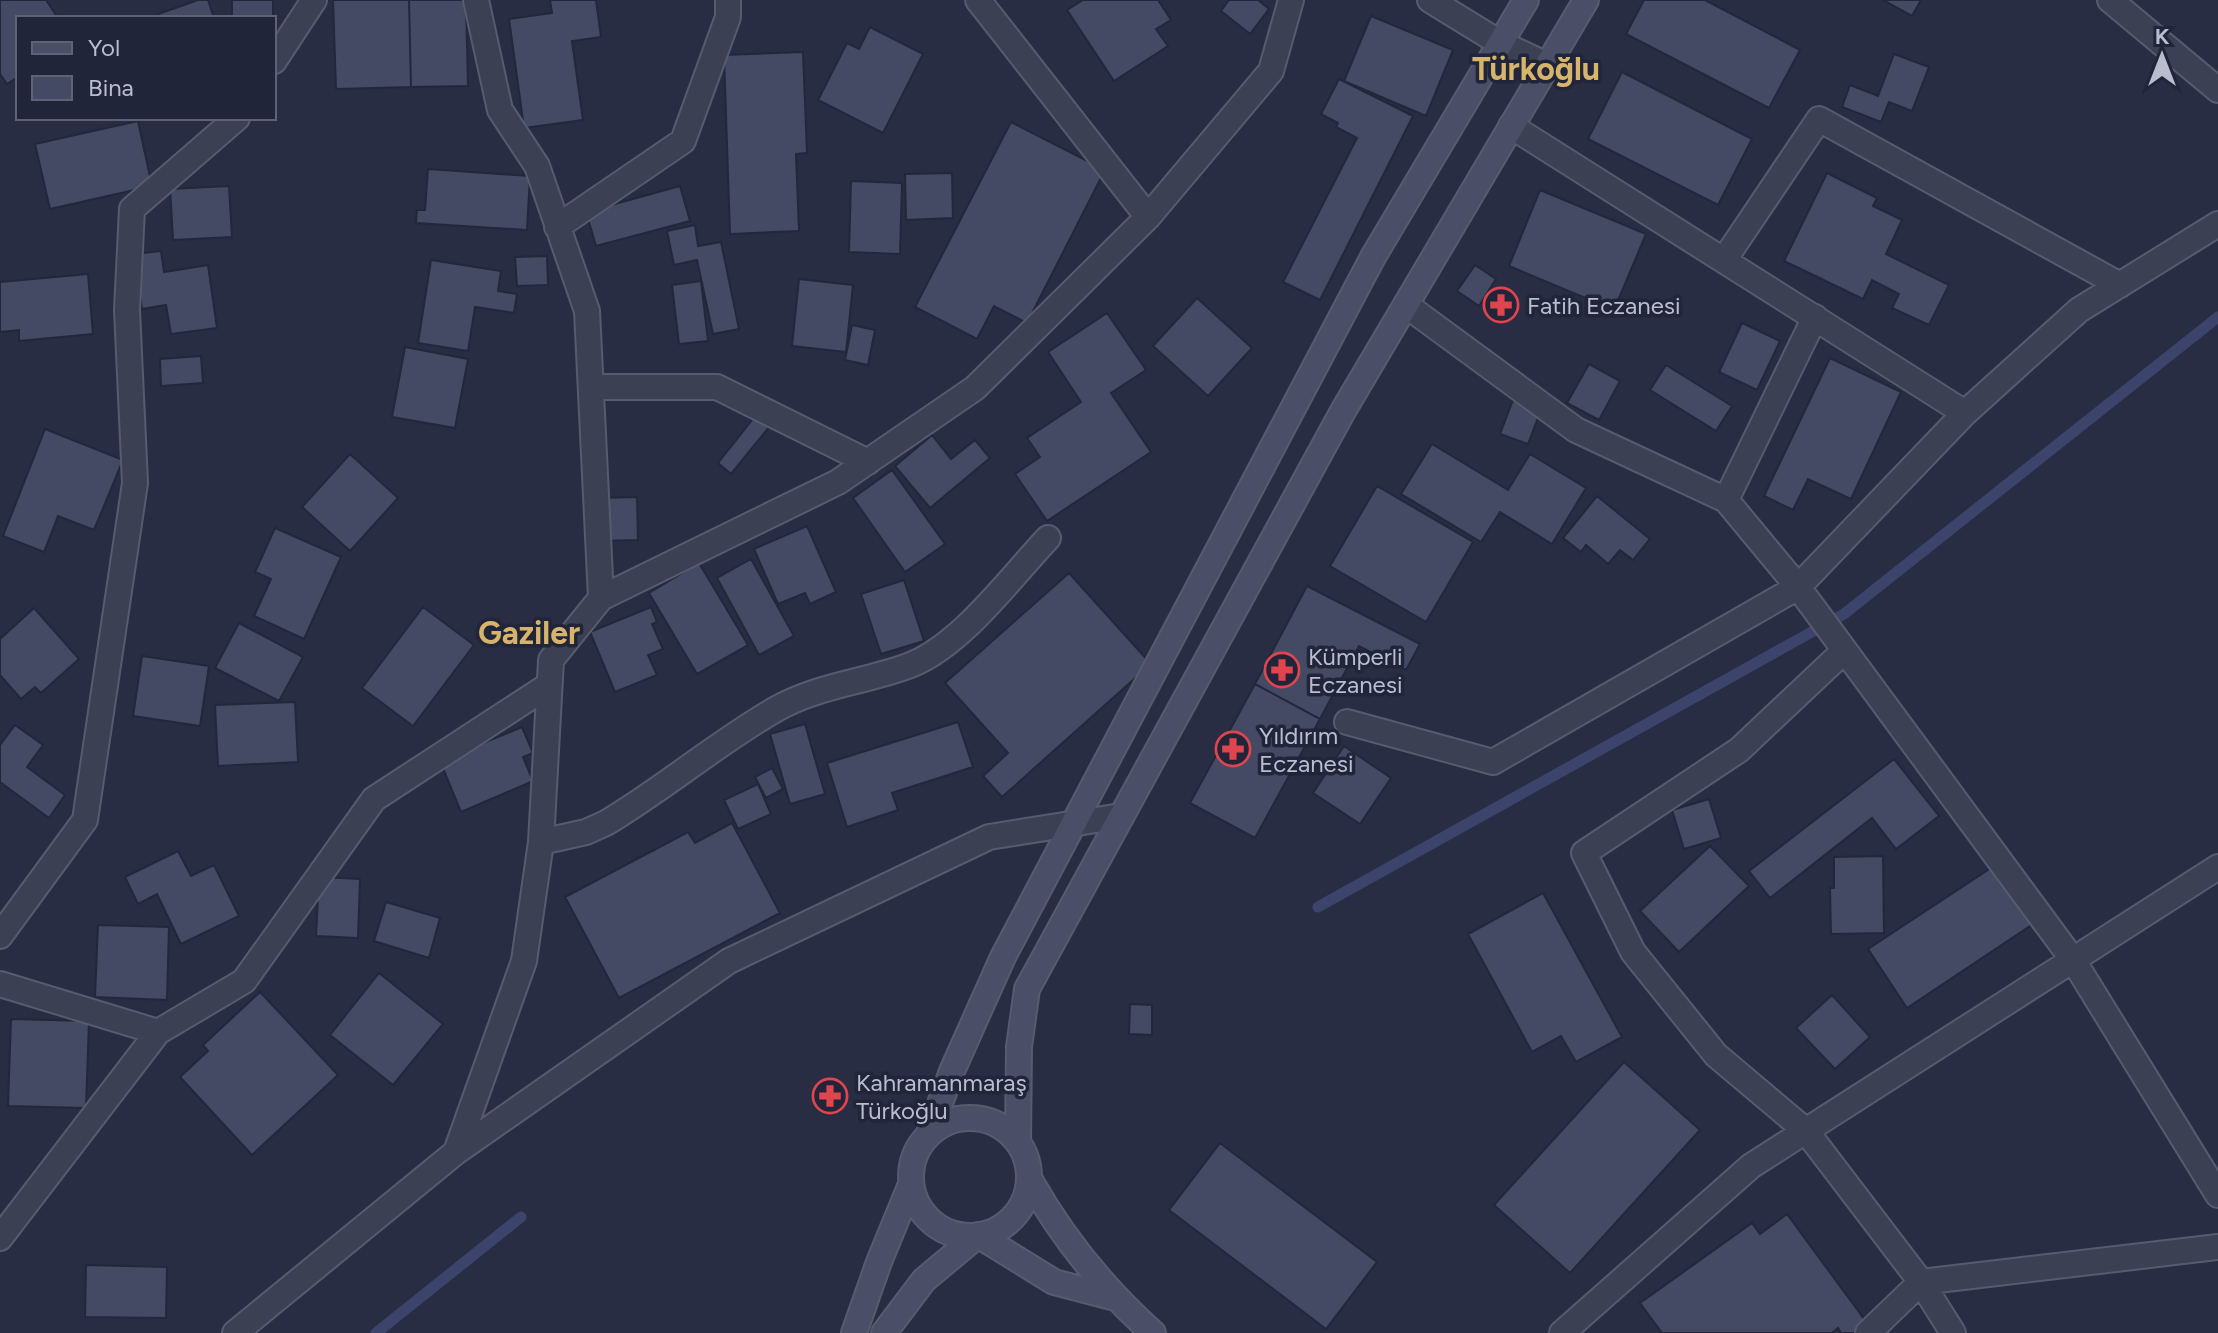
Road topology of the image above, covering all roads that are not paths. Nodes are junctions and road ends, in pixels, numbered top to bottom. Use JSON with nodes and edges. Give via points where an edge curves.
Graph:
{"nodes":[{"id":1,"x":314,"y":0,"type":"edge"},
{"id":2,"x":476,"y":0,"type":"edge"},
{"id":3,"x":728,"y":0,"type":"edge"},
{"id":4,"x":978,"y":0,"type":"edge"},
{"id":5,"x":1291,"y":0,"type":"edge"},
{"id":6,"x":1430,"y":0,"type":"edge"},
{"id":7,"x":1526,"y":0,"type":"edge"},
{"id":8,"x":1586,"y":0,"type":"edge"},
{"id":9,"x":2110,"y":0,"type":"edge"},
{"id":10,"x":1500,"y":43,"type":"junction"},
{"id":11,"x":276,"y":58,"type":"edge"},
{"id":12,"x":1547,"y":65,"type":"junction"},
{"id":13,"x":2218,"y":90,"type":"edge"},
{"id":14,"x":235,"y":120,"type":"edge"},
{"id":15,"x":1511,"y":126,"type":"junction"},
{"id":16,"x":1148,"y":217,"type":"junction"},
{"id":17,"x":2218,"y":224,"type":"edge"},
{"id":18,"x":557,"y":227,"type":"junction"},
{"id":19,"x":1724,"y":260,"type":"junction"},
{"id":20,"x":2120,"y":285,"type":"junction"},
{"id":21,"x":1406,"y":305,"type":"junction"},
{"id":22,"x":1815,"y":317,"type":"junction"},
{"id":23,"x":591,"y":387,"type":"junction"},
{"id":24,"x":1965,"y":413,"type":"junction"},
{"id":25,"x":868,"y":462,"type":"junction"},
{"id":26,"x":1726,"y":500,"type":"junction"},
{"id":27,"x":1048,"y":538,"type":"dead end"},
{"id":28,"x":1804,"y":596,"type":"junction"},
{"id":29,"x":601,"y":598,"type":"junction"},
{"id":30,"x":1842,"y":648,"type":"junction"},
{"id":31,"x":549,"y":685,"type":"junction"},
{"id":32,"x":1347,"y":722,"type":"dead end"},
{"id":33,"x":1121,"y":816,"type":"junction"},
{"id":34,"x":1074,"y":823,"type":"junction"},
{"id":35,"x":541,"y":842,"type":"junction"},
{"id":36,"x":2218,"y":867,"type":"edge"},
{"id":37,"x":0,"y":936,"type":"edge"},
{"id":38,"x":2073,"y":960,"type":"junction"},
{"id":39,"x":0,"y":984,"type":"edge"},
{"id":40,"x":158,"y":1032,"type":"junction"},
{"id":41,"x":1806,"y":1131,"type":"junction"},
{"id":42,"x":929,"y":1133,"type":"junction"},
{"id":43,"x":1018,"y":1141,"type":"junction"},
{"id":44,"x":456,"y":1152,"type":"junction"},
{"id":45,"x":1030,"y":1180,"type":"junction"},
{"id":46,"x":911,"y":1184,"type":"junction"},
{"id":47,"x":2218,"y":1195,"type":"edge"},
{"id":48,"x":978,"y":1235,"type":"junction"},
{"id":49,"x":0,"y":1238,"type":"edge"},
{"id":50,"x":2218,"y":1247,"type":"edge"},
{"id":51,"x":1921,"y":1282,"type":"junction"},
{"id":52,"x":1115,"y":1298,"type":"junction"},
{"id":53,"x":235,"y":1333,"type":"edge"},
{"id":54,"x":854,"y":1333,"type":"edge"},
{"id":55,"x":884,"y":1333,"type":"edge"},
{"id":56,"x":1153,"y":1333,"type":"edge"},
{"id":57,"x":1562,"y":1333,"type":"edge"},
{"id":58,"x":1868,"y":1333,"type":"edge"},
{"id":59,"x":1953,"y":1333,"type":"edge"}],
"edges":[{"from":1,"to":11,"type":"street"},
{"from":2,"to":18,"type":"street","via":[[500,110],[537,166]]},
{"from":3,"to":18,"type":"street","via":[[728,17],[683,141]]},
{"from":4,"to":16,"type":"street"},
{"from":5,"to":16,"type":"street","via":[[1271,71]]},
{"from":6,"to":10,"type":"street"},
{"from":7,"to":10,"type":"main road"},
{"from":8,"to":12,"type":"main road"},
{"from":9,"to":13,"type":"street"},
{"from":10,"to":12,"type":"street"},
{"from":10,"to":34,"type":"main road","via":[[1373,257]]},
{"from":12,"to":15,"type":"main road"},
{"from":14,"to":37,"type":"street","via":[[132,209],[127,310],[135,483],[85,820]]},
{"from":15,"to":19,"type":"street"},
{"from":15,"to":21,"type":"main road"},
{"from":16,"to":25,"type":"street","via":[[975,388]]},
{"from":17,"to":20,"type":"street"},
{"from":18,"to":23,"type":"street","via":[[587,311]]},
{"from":19,"to":20,"type":"street","via":[[1819,119]]},
{"from":19,"to":22,"type":"street"},
{"from":20,"to":24,"type":"street","via":[[2079,310]]},
{"from":21,"to":26,"type":"street","via":[[1576,430]]},
{"from":21,"to":33,"type":"main road"},
{"from":22,"to":24,"type":"street"},
{"from":22,"to":26,"type":"street"},
{"from":23,"to":25,"type":"street","via":[[717,387]]},
{"from":23,"to":29,"type":"street"},
{"from":24,"to":28,"type":"street"},
{"from":25,"to":29,"type":"street","via":[[838,482]]},
{"from":26,"to":28,"type":"street"},
{"from":27,"to":35,"type":"street","via":[[965,628],[928,656],[778,708],[606,823]]},
{"from":28,"to":30,"type":"street"},
{"from":28,"to":32,"type":"street","via":[[1493,762]]},
{"from":29,"to":31,"type":"street","via":[[551,660]]},
{"from":30,"to":38,"type":"street"},
{"from":30,"to":41,"type":"street","via":[[1739,750],[1584,853],[1633,952],[1716,1055]]},
{"from":31,"to":35,"type":"street"},
{"from":31,"to":40,"type":"street","via":[[374,799],[244,981]]},
{"from":33,"to":34,"type":"street"},
{"from":33,"to":43,"type":"main road","via":[[1027,989],[1019,1047]]},
{"from":34,"to":42,"type":"main road","via":[[1003,957]]},
{"from":34,"to":44,"type":"street","via":[[989,837],[729,961]]},
{"from":35,"to":44,"type":"street","via":[[524,961]]},
{"from":36,"to":38,"type":"street"},
{"from":38,"to":41,"type":"street"},
{"from":38,"to":47,"type":"street"},
{"from":39,"to":40,"type":"street"},
{"from":40,"to":49,"type":"street"},
{"from":41,"to":51,"type":"street"},
{"from":41,"to":57,"type":"street","via":[[1751,1166]]},
{"from":42,"to":43,"type":"main road","via":[[963,1117],[1003,1127]]},
{"from":42,"to":46,"type":"main road","via":[[911,1166]]},
{"from":43,"to":45,"type":"main road"},
{"from":44,"to":53,"type":"street"},
{"from":45,"to":48,"type":"main road","via":[[1014,1217]]},
{"from":45,"to":52,"type":"main road"},
{"from":46,"to":48,"type":"main road","via":[[927,1218],[942,1229]]},
{"from":46,"to":54,"type":"main road"},
{"from":48,"to":52,"type":"main road","via":[[1054,1282]]},
{"from":48,"to":55,"type":"main road","via":[[924,1280]]},
{"from":50,"to":51,"type":"street"},
{"from":51,"to":58,"type":"street"},
{"from":51,"to":59,"type":"street"},
{"from":52,"to":56,"type":"main road"}]}
